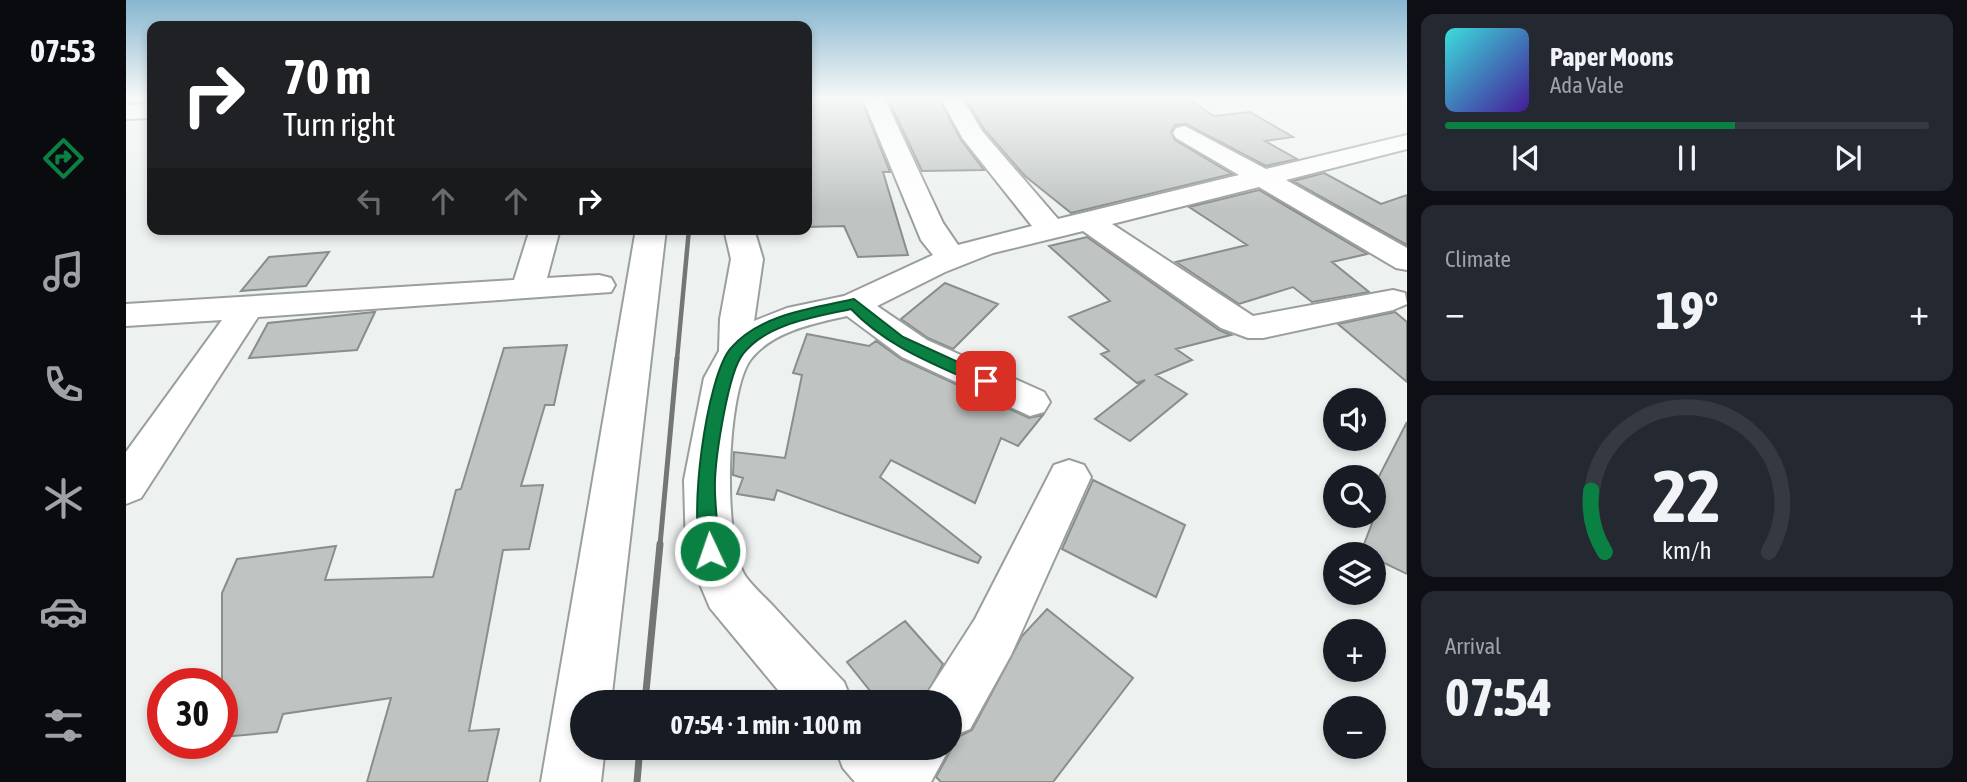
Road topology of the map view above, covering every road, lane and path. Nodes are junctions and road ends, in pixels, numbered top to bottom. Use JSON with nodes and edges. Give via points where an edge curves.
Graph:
{"nodes":[{"id":1,"x":890,"y":135,"type":"edge"},
{"id":2,"x":973,"y":135,"type":"edge"},
{"id":3,"x":1189,"y":135,"type":"edge"},
{"id":4,"x":1407,"y":142,"type":"edge"},
{"id":5,"x":1258,"y":177,"type":"junction"},
{"id":6,"x":1087,"y":220,"type":"junction"},
{"id":7,"x":1049,"y":228,"type":"junction"},
{"id":8,"x":543,"y":235,"type":"edge"},
{"id":9,"x":650,"y":235,"type":"edge"},
{"id":10,"x":741,"y":235,"type":"edge"},
{"id":11,"x":952,"y":257,"type":"junction"},
{"id":12,"x":1407,"y":261,"type":"edge"},
{"id":13,"x":599,"y":285,"type":"dead end"},
{"id":14,"x":528,"y":288,"type":"junction"},
{"id":15,"x":1393,"y":300,"type":"dead end"},
{"id":16,"x":854,"y":304,"type":"junction"},
{"id":17,"x":248,"y":307,"type":"junction"},
{"id":18,"x":126,"y":315,"type":"edge"},
{"id":19,"x":737,"y":351,"type":"junction"},
{"id":20,"x":1030,"y":402,"type":"dead end"},
{"id":21,"x":1069,"y":477,"type":"dead end"},
{"id":22,"x":126,"y":486,"type":"edge"},
{"id":23,"x":585,"y":690,"type":"edge"},
{"id":24,"x":813,"y":690,"type":"edge"},
{"id":25,"x":961,"y":690,"type":"edge"},
{"id":26,"x":574,"y":760,"type":"edge"},
{"id":27,"x":875,"y":760,"type":"edge"},
{"id":28,"x":911,"y":760,"type":"edge"},
{"id":29,"x":571,"y":782,"type":"edge"},
{"id":30,"x":894,"y":782,"type":"edge"}],
"edges":[{"from":1,"to":11,"type":"street","via":[[936,240]]},
{"from":2,"to":7,"type":"street"},
{"from":3,"to":5,"type":"street"},
{"from":4,"to":5,"type":"street"},
{"from":5,"to":6,"type":"street"},
{"from":5,"to":12,"type":"street"},
{"from":6,"to":7,"type":"street"},
{"from":6,"to":15,"type":"street","via":[[1248,327]]},
{"from":7,"to":11,"type":"street"},
{"from":8,"to":14,"type":"street"},
{"from":9,"to":23,"type":"street"},
{"from":10,"to":19,"type":"street","via":[[747,259]]},
{"from":11,"to":16,"type":"street"},
{"from":13,"to":14,"type":"street"},
{"from":14,"to":17,"type":"street"},
{"from":16,"to":19,"type":"street","via":[[768,328]]},
{"from":16,"to":20,"type":"street","via":[[897,341]]},
{"from":17,"to":18,"type":"street"},
{"from":17,"to":22,"type":"street"},
{"from":19,"to":24,"type":"street","via":[[723,378],[706,480],[710,551],[727,592]]},
{"from":21,"to":25,"type":"street","via":[[993,637]]},
{"from":26,"to":29,"type":"street"},
{"from":27,"to":30,"type":"street"},
{"from":28,"to":30,"type":"street"}]}
